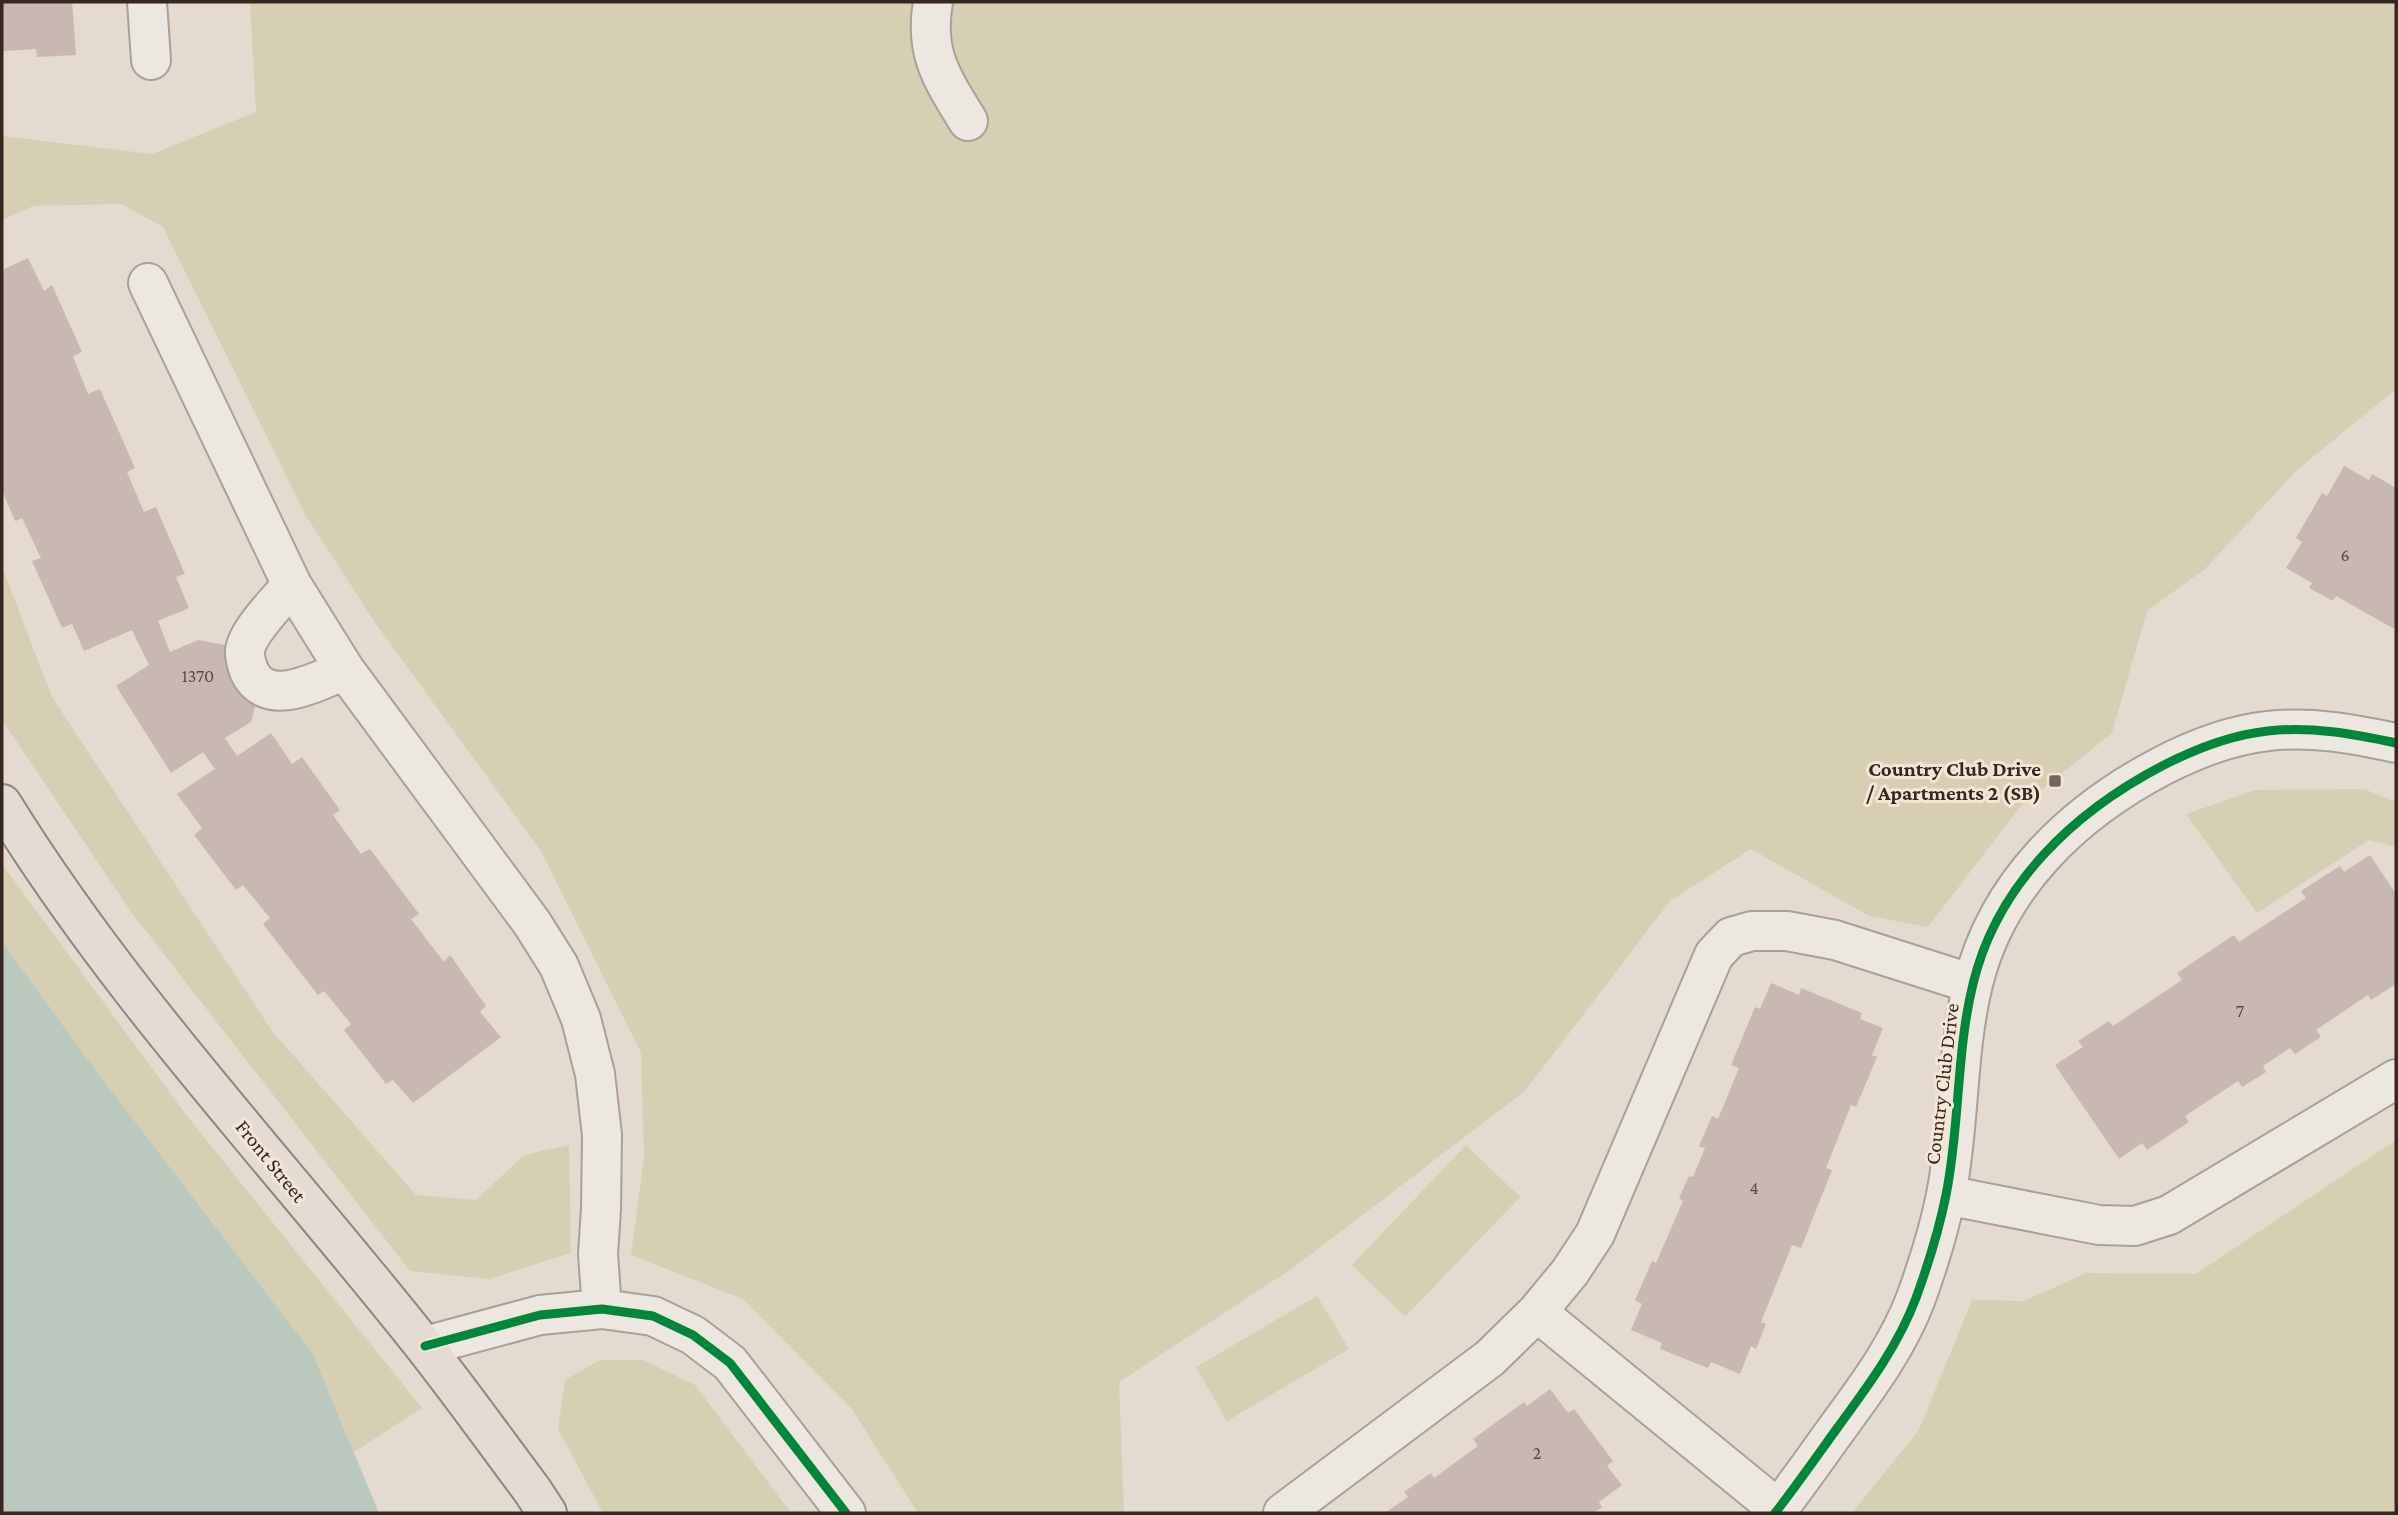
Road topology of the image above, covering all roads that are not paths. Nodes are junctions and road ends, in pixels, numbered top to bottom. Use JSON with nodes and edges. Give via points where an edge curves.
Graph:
{"nodes":[{"id":1,"x":147,"y":2,"type":"edge"},
{"id":2,"x":933,"y":2,"type":"edge"},
{"id":3,"x":150,"y":60,"type":"dead end"},
{"id":4,"x":968,"y":121,"type":"dead end"},
{"id":5,"x":148,"y":283,"type":"dead end"},
{"id":6,"x":292,"y":584,"type":"junction"},
{"id":7,"x":345,"y":670,"type":"junction"},
{"id":8,"x":2396,"y":743,"type":"edge"},
{"id":9,"x":2,"y":804,"type":"edge"},
{"id":10,"x":1973,"y":984,"type":"junction"},
{"id":11,"x":2396,"y":1079,"type":"edge"},
{"id":12,"x":1946,"y":1195,"type":"junction"},
{"id":13,"x":602,"y":1309,"type":"junction"},
{"id":14,"x":1537,"y":1312,"type":"junction"},
{"id":15,"x":425,"y":1346,"type":"junction"},
{"id":16,"x":1777,"y":1511,"type":"edge"},
{"id":17,"x":547,"y":1513,"type":"edge"},
{"id":18,"x":846,"y":1513,"type":"edge"},
{"id":19,"x":1283,"y":1513,"type":"edge"}],
"edges":[{"from":1,"to":3,"type":"street"},
{"from":2,"to":4,"type":"street","via":[[933,58]]},
{"from":5,"to":6,"type":"street"},
{"from":6,"to":7,"type":"street"},
{"from":6,"to":7,"type":"street","via":[[251,636],[245,651],[254,681],[271,691],[299,688]]},
{"from":7,"to":13,"type":"street","via":[[532,923],[559,966],[581,1019],[595,1074],[602,1135],[598,1254]]},
{"from":8,"to":10,"type":"street","name":"Country Club Drive","via":[[2357,734],[2268,731],[2223,740],[2135,780],[2092,808],[2024,876],[1999,915]]},
{"from":9,"to":15,"type":"main road","name":"Front Street","via":[[126,986]]},
{"from":10,"to":12,"type":"street","name":"Country Club Drive"},
{"from":10,"to":14,"type":"street","via":[[1835,940],[1787,931],[1752,930],[1731,937],[1714,955],[1595,1234]]},
{"from":11,"to":12,"type":"street","via":[[2169,1215],[2135,1226],[2065,1220]]},
{"from":12,"to":16,"type":"street","name":"Country Club Drive","via":[[1916,1299],[1886,1360]]},
{"from":13,"to":15,"type":"street","via":[[540,1315]]},
{"from":13,"to":18,"type":"street","via":[[653,1316],[693,1335],[730,1363]]},
{"from":14,"to":16,"type":"street"},
{"from":14,"to":19,"type":"street","via":[[1490,1358]]},
{"from":15,"to":17,"type":"main road","name":"Front Street"}]}
